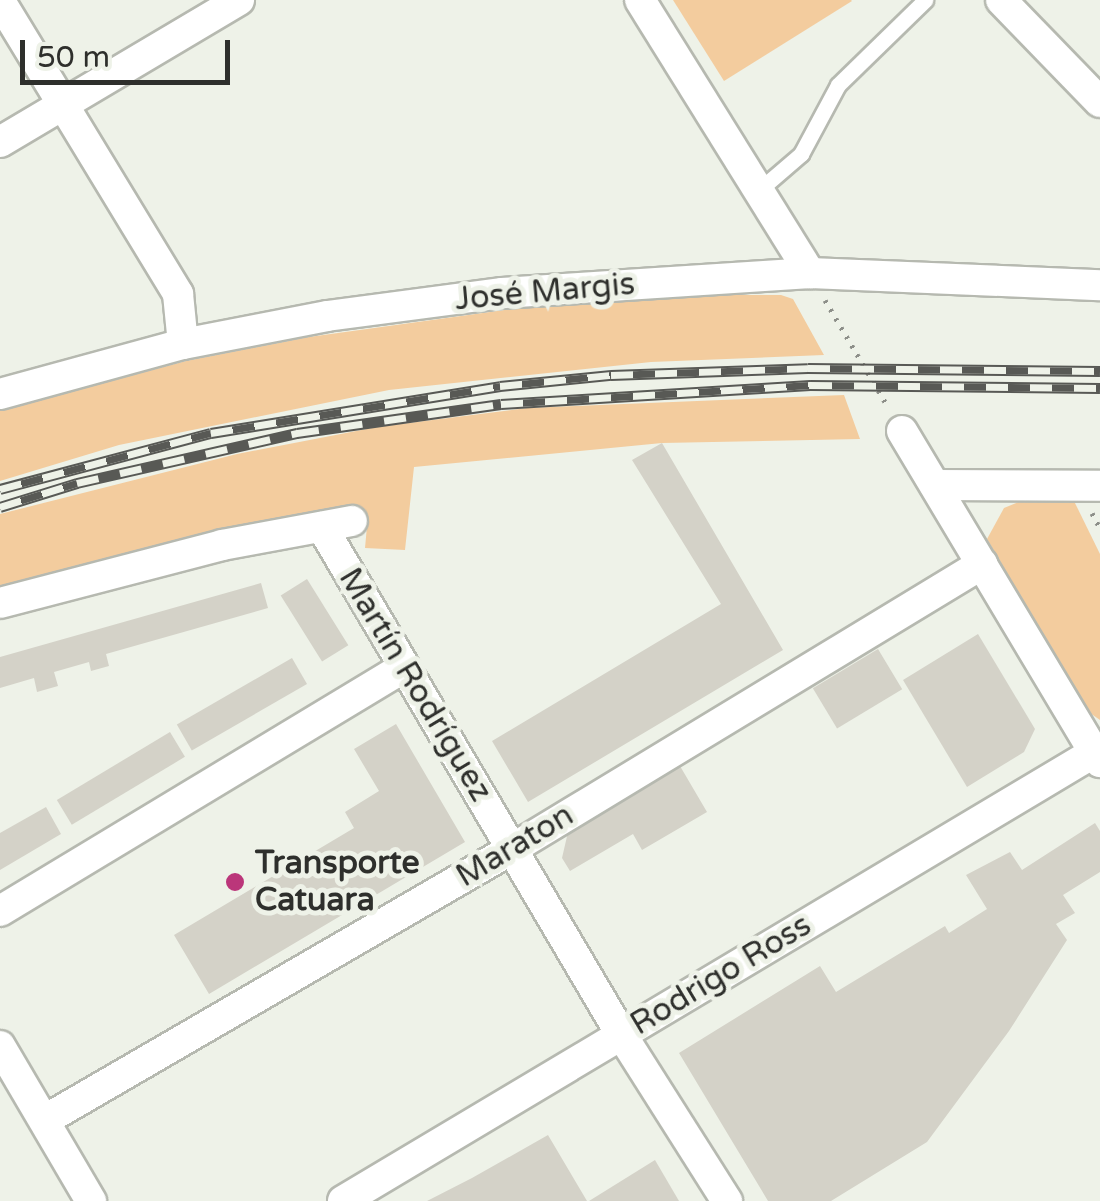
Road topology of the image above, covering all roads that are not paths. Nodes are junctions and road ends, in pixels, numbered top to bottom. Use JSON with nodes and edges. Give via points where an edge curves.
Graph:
{"nodes":[{"id":1,"x":239,"y":0,"type":"edge"},
{"id":2,"x":640,"y":0,"type":"edge"},
{"id":3,"x":926,"y":0,"type":"edge"},
{"id":4,"x":1001,"y":0,"type":"edge"},
{"id":5,"x":0,"y":1,"type":"edge"},
{"id":6,"x":1100,"y":102,"type":"edge"},
{"id":7,"x":63,"y":105,"type":"junction"},
{"id":8,"x":0,"y":142,"type":"edge"},
{"id":9,"x":758,"y":191,"type":"junction"},
{"id":10,"x":810,"y":273,"type":"junction"},
{"id":11,"x":1100,"y":285,"type":"edge"},
{"id":12,"x":183,"y":344,"type":"junction"},
{"id":13,"x":0,"y":394,"type":"edge"},
{"id":14,"x":902,"y":431,"type":"dead end"},
{"id":15,"x":934,"y":485,"type":"junction"},
{"id":16,"x":1100,"y":486,"type":"edge"},
{"id":17,"x":352,"y":521,"type":"dead end"},
{"id":18,"x":322,"y":527,"type":"junction"},
{"id":19,"x":982,"y":564,"type":"junction"},
{"id":20,"x":0,"y":603,"type":"edge"},
{"id":21,"x":404,"y":667,"type":"junction"},
{"id":22,"x":1098,"y":754,"type":"edge"},
{"id":23,"x":512,"y":849,"type":"junction"},
{"id":24,"x":0,"y":911,"type":"edge"},
{"id":25,"x":621,"y":1034,"type":"junction"},
{"id":26,"x":0,"y":1046,"type":"edge"},
{"id":27,"x":45,"y":1120,"type":"junction"},
{"id":28,"x":91,"y":1201,"type":"edge"},
{"id":29,"x":343,"y":1201,"type":"edge"},
{"id":30,"x":726,"y":1201,"type":"edge"}],
"edges":[{"from":1,"to":7,"type":"street"},
{"from":2,"to":9,"type":"street"},
{"from":3,"to":9,"type":"lane","via":[[838,85],[801,154]]},
{"from":4,"to":6,"type":"street"},
{"from":5,"to":7,"type":"street"},
{"from":7,"to":8,"type":"street"},
{"from":7,"to":12,"type":"street","via":[[178,294]]},
{"from":9,"to":10,"type":"street"},
{"from":10,"to":11,"type":"street","name":"José Margis"},
{"from":10,"to":12,"type":"street","name":"José Margis","via":[[502,293]]},
{"from":12,"to":13,"type":"street","name":"José Margis"},
{"from":14,"to":15,"type":"street"},
{"from":15,"to":16,"type":"street"},
{"from":15,"to":19,"type":"street"},
{"from":17,"to":18,"type":"street"},
{"from":18,"to":20,"type":"street","via":[[222,545]]},
{"from":18,"to":21,"type":"street","name":"Martín Rodríguez"},
{"from":19,"to":22,"type":"street"},
{"from":19,"to":23,"type":"street","name":"Maraton"},
{"from":21,"to":23,"type":"street","name":"Martín Rodríguez"},
{"from":21,"to":24,"type":"street"},
{"from":22,"to":25,"type":"street","name":"Rodrigo Ross"},
{"from":23,"to":25,"type":"street","name":"Martín Rodríguez"},
{"from":23,"to":27,"type":"street","name":"Maraton"},
{"from":25,"to":29,"type":"street","name":"Rodrigo Ross"},
{"from":25,"to":30,"type":"street","name":"Martín Rodríguez"},
{"from":26,"to":27,"type":"street"},
{"from":27,"to":28,"type":"street"}]}
